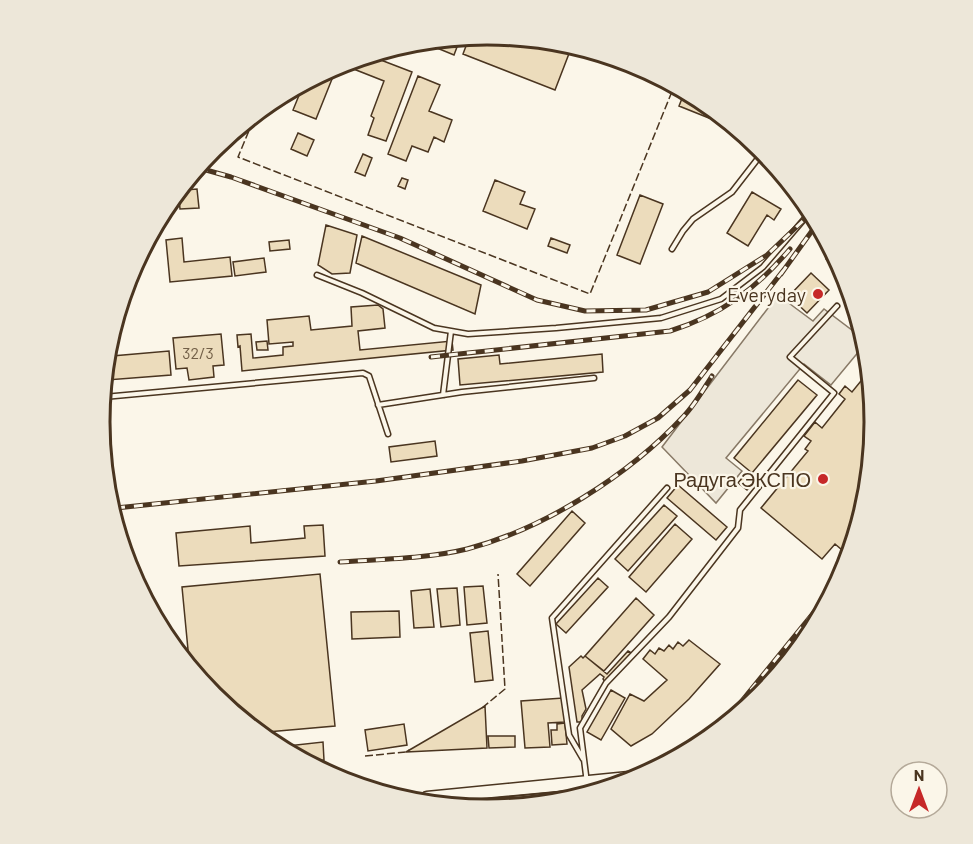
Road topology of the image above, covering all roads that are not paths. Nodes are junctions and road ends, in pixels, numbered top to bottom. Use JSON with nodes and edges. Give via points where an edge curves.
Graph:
{"nodes":[{"id":1,"x":757,"y":159,"type":"edge"},
{"id":2,"x":804,"y":219,"type":"edge"},
{"id":3,"x":672,"y":249,"type":"dead end"},
{"id":4,"x":316,"y":275,"type":"dead end"},
{"id":5,"x":837,"y":306,"type":"dead end"},
{"id":6,"x":451,"y":331,"type":"junction"},
{"id":7,"x":594,"y":378,"type":"dead end"},
{"id":8,"x":443,"y":395,"type":"junction"},
{"id":9,"x":110,"y":396,"type":"edge"},
{"id":10,"x":378,"y":405,"type":"junction"},
{"id":11,"x":387,"y":434,"type":"dead end"},
{"id":12,"x":667,"y":488,"type":"dead end"},
{"id":13,"x":585,"y":763,"type":"junction"},
{"id":14,"x":589,"y":785,"type":"edge"},
{"id":15,"x":580,"y":787,"type":"edge"},
{"id":16,"x":475,"y":799,"type":"edge"}],
"edges":[{"from":1,"to":3,"type":"lane","via":[[732,192],[693,219]]},
{"from":2,"to":6,"type":"lane","via":[[763,267],[721,299],[661,318],[545,329]]},
{"from":4,"to":6,"type":"lane","via":[[434,328]]},
{"from":5,"to":13,"type":"lane","via":[[790,357],[834,393],[740,510],[738,528],[669,617],[606,683],[580,728]]},
{"from":6,"to":8,"type":"lane"},
{"from":7,"to":8,"type":"lane"},
{"from":8,"to":10,"type":"lane"},
{"from":9,"to":10,"type":"lane","via":[[363,373],[369,376]]},
{"from":10,"to":11,"type":"lane"},
{"from":12,"to":13,"type":"lane","via":[[552,618],[569,735]]},
{"from":13,"to":14,"type":"lane"},
{"from":15,"to":16,"type":"main road"}]}
